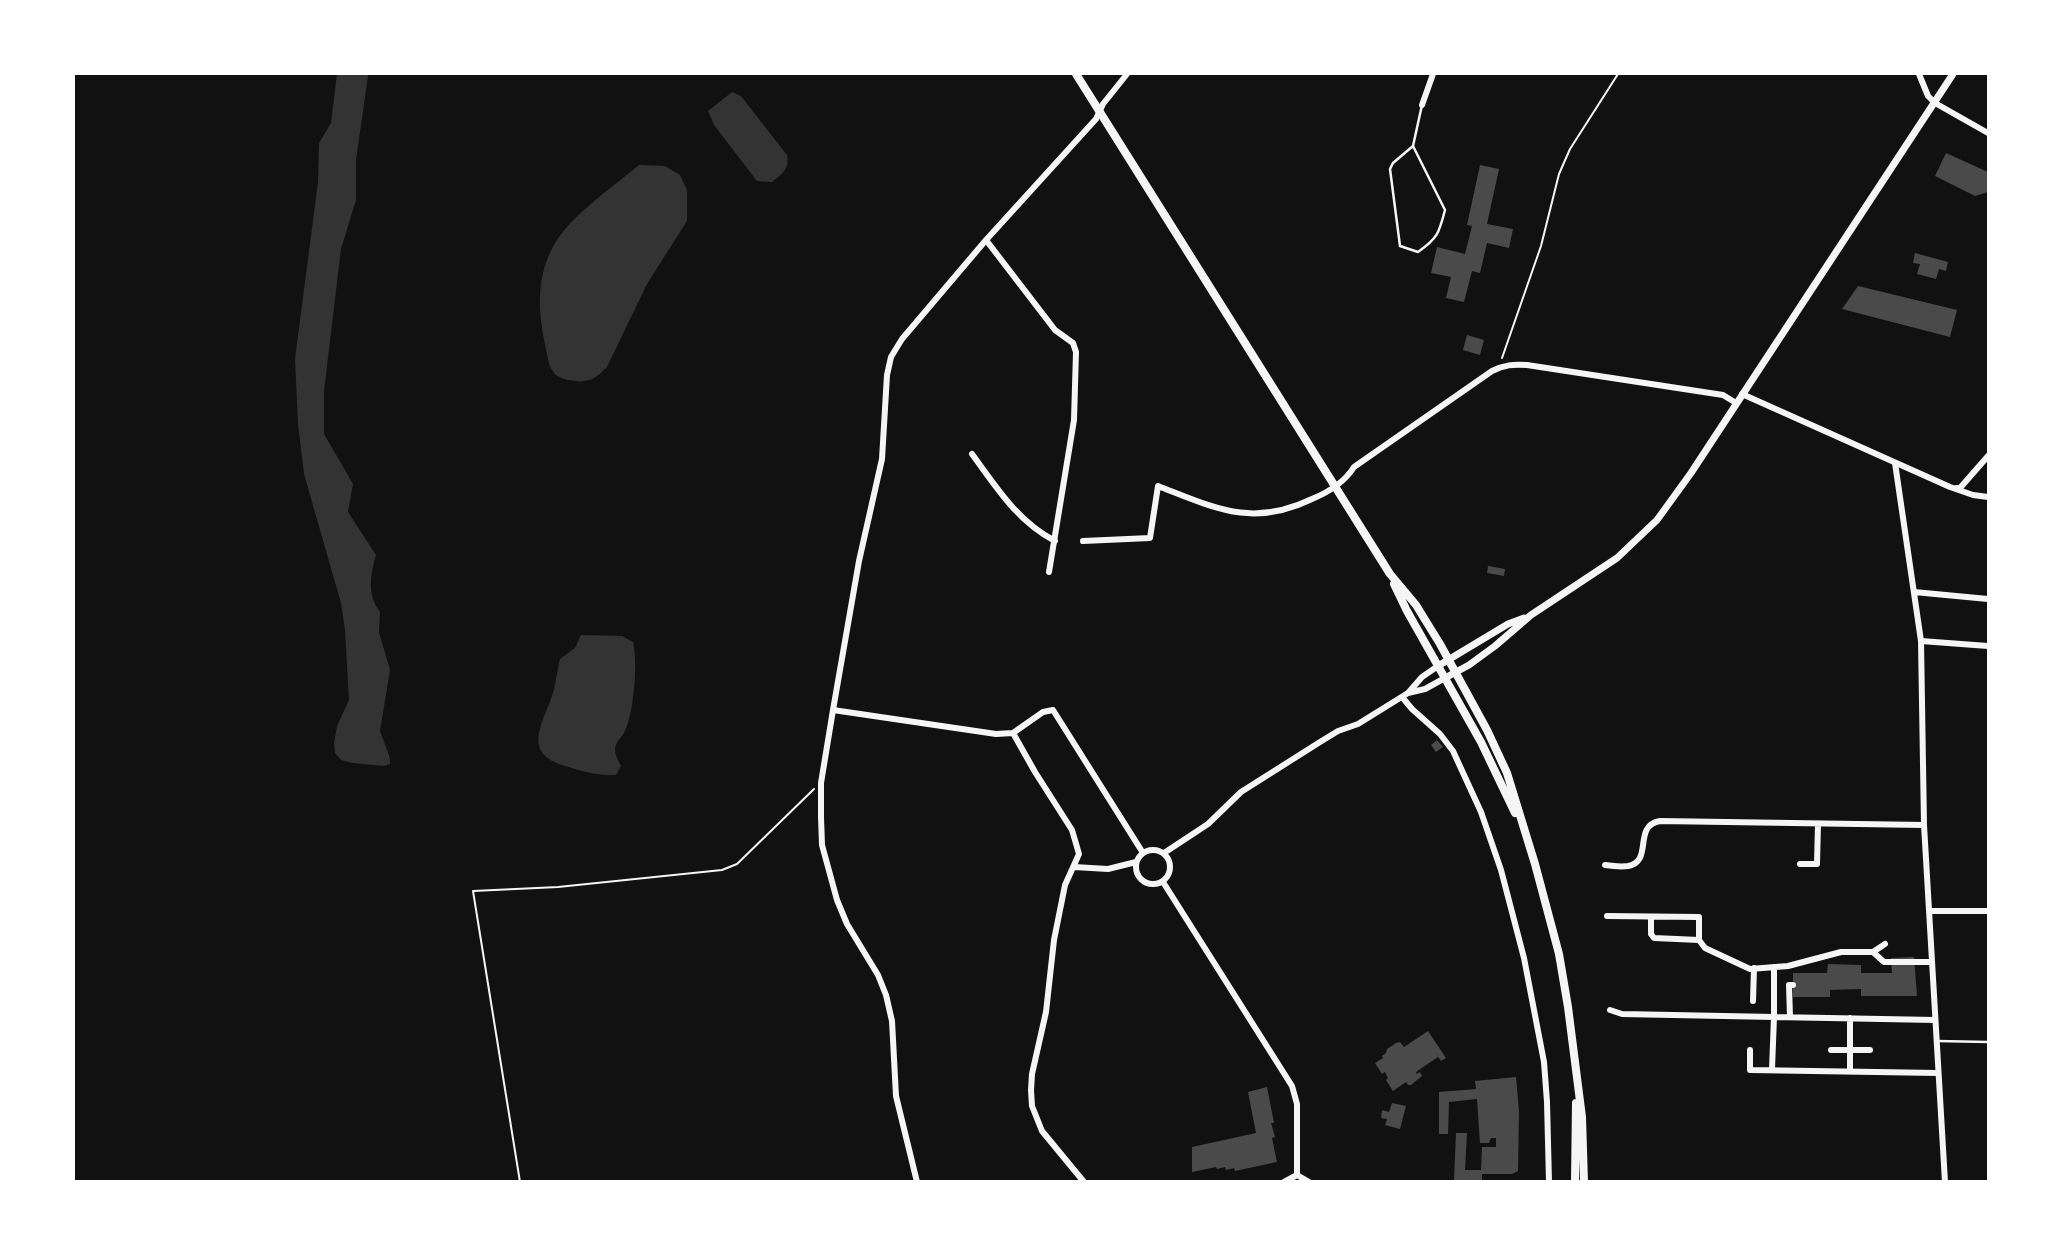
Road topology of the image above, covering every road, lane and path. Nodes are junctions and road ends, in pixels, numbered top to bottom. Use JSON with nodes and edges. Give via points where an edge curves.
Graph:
{"nodes":[{"id":1,"x":1076,"y":74,"type":"edge"},
{"id":2,"x":1128,"y":74,"type":"edge"},
{"id":3,"x":1433,"y":74,"type":"edge"},
{"id":4,"x":1618,"y":74,"type":"edge"},
{"id":5,"x":1919,"y":74,"type":"edge"},
{"id":6,"x":1953,"y":74,"type":"edge"},
{"id":7,"x":1934,"y":103,"type":"junction"},
{"id":8,"x":1422,"y":105,"type":"joint"},
{"id":9,"x":1099,"y":111,"type":"junction"},
{"id":10,"x":1989,"y":134,"type":"edge"},
{"id":11,"x":1413,"y":146,"type":"junction"},
{"id":12,"x":986,"y":240,"type":"junction"},
{"id":13,"x":1501,"y":366,"type":"junction"},
{"id":14,"x":1742,"y":394,"type":"junction"},
{"id":15,"x":1736,"y":403,"type":"junction"},
{"id":16,"x":972,"y":454,"type":"dead end"},
{"id":17,"x":1989,"y":456,"type":"edge"},
{"id":18,"x":1895,"y":463,"type":"junction"},
{"id":19,"x":1336,"y":486,"type":"junction"},
{"id":20,"x":1954,"y":488,"type":"junction"},
{"id":21,"x":1989,"y":497,"type":"edge"},
{"id":22,"x":1055,"y":541,"type":"junction"},
{"id":23,"x":1083,"y":541,"type":"dead end"},
{"id":24,"x":1049,"y":572,"type":"dead end"},
{"id":25,"x":1390,"y":575,"type":"junction"},
{"id":26,"x":1914,"y":592,"type":"junction"},
{"id":27,"x":1989,"y":599,"type":"edge"},
{"id":28,"x":1531,"y":615,"type":"junction"},
{"id":29,"x":1921,"y":641,"type":"junction"},
{"id":30,"x":1989,"y":646,"type":"edge"},
{"id":31,"x":1449,"y":659,"type":"junction"},
{"id":32,"x":1438,"y":666,"type":"junction"},
{"id":33,"x":1456,"y":672,"type":"junction"},
{"id":34,"x":1445,"y":678,"type":"junction"},
{"id":35,"x":1405,"y":695,"type":"junction"},
{"id":36,"x":833,"y":710,"type":"junction"},
{"id":37,"x":1013,"y":733,"type":"junction"},
{"id":38,"x":813,"y":791,"type":"dead end"},
{"id":39,"x":1818,"y":824,"type":"junction"},
{"id":40,"x":1924,"y":825,"type":"junction"},
{"id":41,"x":1527,"y":837,"type":"junction"},
{"id":42,"x":1143,"y":853,"type":"junction"},
{"id":43,"x":1164,"y":853,"type":"junction"},
{"id":44,"x":1136,"y":862,"type":"junction"},
{"id":45,"x":1800,"y":864,"type":"dead end"},
{"id":46,"x":1605,"y":865,"type":"dead end"},
{"id":47,"x":1074,"y":867,"type":"junction"},
{"id":48,"x":1163,"y":882,"type":"junction"},
{"id":49,"x":1929,"y":911,"type":"junction"},
{"id":50,"x":1989,"y":911,"type":"edge"},
{"id":51,"x":1607,"y":916,"type":"dead end"},
{"id":52,"x":1651,"y":917,"type":"junction"},
{"id":53,"x":1699,"y":940,"type":"junction"},
{"id":54,"x":1885,"y":944,"type":"dead end"},
{"id":55,"x":1873,"y":952,"type":"junction"},
{"id":56,"x":1932,"y":962,"type":"junction"},
{"id":57,"x":1774,"y":967,"type":"junction"},
{"id":58,"x":1754,"y":968,"type":"junction"},
{"id":59,"x":1793,"y":985,"type":"dead end"},
{"id":60,"x":1753,"y":1001,"type":"dead end"},
{"id":61,"x":1610,"y":1010,"type":"dead end"},
{"id":62,"x":1774,"y":1017,"type":"junction"},
{"id":63,"x":1790,"y":1017,"type":"junction"},
{"id":64,"x":1850,"y":1018,"type":"junction"},
{"id":65,"x":1936,"y":1020,"type":"junction"},
{"id":66,"x":1937,"y":1041,"type":"junction"},
{"id":67,"x":1989,"y":1042,"type":"edge"},
{"id":68,"x":1750,"y":1050,"type":"dead end"},
{"id":69,"x":1831,"y":1050,"type":"dead end"},
{"id":70,"x":1850,"y":1050,"type":"junction"},
{"id":71,"x":1870,"y":1050,"type":"dead end"},
{"id":72,"x":1772,"y":1069,"type":"junction"},
{"id":73,"x":1850,"y":1071,"type":"junction"},
{"id":74,"x":1938,"y":1073,"type":"junction"},
{"id":75,"x":1577,"y":1086,"type":"junction"},
{"id":76,"x":1297,"y":1175,"type":"junction"},
{"id":77,"x":520,"y":1181,"type":"edge"},
{"id":78,"x":917,"y":1181,"type":"edge"},
{"id":79,"x":1084,"y":1181,"type":"edge"},
{"id":80,"x":1284,"y":1181,"type":"edge"},
{"id":81,"x":1309,"y":1181,"type":"edge"},
{"id":82,"x":1549,"y":1181,"type":"edge"},
{"id":83,"x":1575,"y":1181,"type":"edge"},
{"id":84,"x":1584,"y":1181,"type":"edge"},
{"id":85,"x":1945,"y":1181,"type":"edge"}],
"edges":[{"from":1,"to":9,"type":"main road"},
{"from":2,"to":9,"type":"street"},
{"from":3,"to":8,"type":"street"},
{"from":4,"to":13,"type":"path","via":[[1559,173],[1541,246]]},
{"from":5,"to":7,"type":"street"},
{"from":6,"to":7,"type":"street"},
{"from":7,"to":10,"type":"street"},
{"from":7,"to":14,"type":"street"},
{"from":8,"to":11,"type":"lane"},
{"from":9,"to":12,"type":"street"},
{"from":9,"to":19,"type":"main road"},
{"from":11,"to":11,"type":"lane","via":[[1445,210],[1439,234],[1418,253],[1400,246],[1390,169]]},
{"from":12,"to":22,"type":"street","via":[[1055,330],[1073,343],[1077,362],[1074,420]]},
{"from":12,"to":36,"type":"street","via":[[891,357],[882,459]]},
{"from":13,"to":15,"type":"street","via":[[1527,365],[1680,387],[1723,395]]},
{"from":13,"to":19,"type":"street","via":[[1354,467]]},
{"from":14,"to":15,"type":"street"},
{"from":14,"to":18,"type":"street"},
{"from":15,"to":28,"type":"street","via":[[1657,520],[1617,558]]},
{"from":16,"to":22,"type":"street","via":[[1016,512],[1034,530]]},
{"from":17,"to":20,"type":"street","via":[[1960,488]]},
{"from":18,"to":20,"type":"street"},
{"from":18,"to":26,"type":"street"},
{"from":19,"to":23,"type":"street","via":[[1292,509],[1258,515],[1222,511],[1158,486],[1150,538]]},
{"from":19,"to":25,"type":"main road"},
{"from":20,"to":21,"type":"street"},
{"from":22,"to":24,"type":"street"},
{"from":25,"to":31,"type":"main road"},
{"from":25,"to":32,"type":"main road"},
{"from":26,"to":27,"type":"street"},
{"from":26,"to":29,"type":"street"},
{"from":28,"to":31,"type":"street"},
{"from":28,"to":33,"type":"street","via":[[1496,646]]},
{"from":29,"to":30,"type":"street"},
{"from":29,"to":40,"type":"street"},
{"from":31,"to":32,"type":"street"},
{"from":31,"to":33,"type":"main road"},
{"from":32,"to":34,"type":"main road"},
{"from":32,"to":35,"type":"street"},
{"from":33,"to":34,"type":"street"},
{"from":33,"to":41,"type":"main road","via":[[1507,773]]},
{"from":34,"to":35,"type":"street"},
{"from":34,"to":41,"type":"main road"},
{"from":35,"to":43,"type":"street","via":[[1241,792],[1208,824]]},
{"from":35,"to":82,"type":"street","via":[[1412,709],[1453,751],[1501,870],[1544,1062]]},
{"from":36,"to":37,"type":"street"},
{"from":36,"to":78,"type":"street","via":[[821,783],[822,845],[836,900],[886,995],[896,1096]]},
{"from":37,"to":42,"type":"street","via":[[1053,710]]},
{"from":37,"to":47,"type":"street","via":[[1072,830],[1079,854]]},
{"from":38,"to":77,"type":"path","via":[[737,864],[722,870],[473,891]]},
{"from":39,"to":40,"type":"street"},
{"from":39,"to":45,"type":"street","via":[[1817,864]]},
{"from":39,"to":46,"type":"street","via":[[1652,822],[1636,862]]},
{"from":40,"to":49,"type":"street"},
{"from":41,"to":75,"type":"main road","via":[[1559,954]]},
{"from":42,"to":43,"type":"street"},
{"from":42,"to":44,"type":"street"},
{"from":43,"to":48,"type":"street","via":[[1171,865]]},
{"from":44,"to":47,"type":"street","via":[[1108,869]]},
{"from":44,"to":48,"type":"street","via":[[1146,883]]},
{"from":47,"to":79,"type":"street","via":[[1065,885],[1054,940],[1031,1090],[1042,1131]]},
{"from":48,"to":76,"type":"street","via":[[1293,1086]]},
{"from":49,"to":50,"type":"street"},
{"from":49,"to":56,"type":"street"},
{"from":51,"to":52,"type":"street"},
{"from":52,"to":53,"type":"street","via":[[1654,938]]},
{"from":52,"to":53,"type":"street","via":[[1699,917]]},
{"from":53,"to":58,"type":"street","via":[[1705,948]]},
{"from":54,"to":55,"type":"street"},
{"from":55,"to":56,"type":"street","via":[[1884,961]]},
{"from":55,"to":57,"type":"street","via":[[1841,952]]},
{"from":56,"to":65,"type":"street"},
{"from":57,"to":58,"type":"street"},
{"from":57,"to":62,"type":"street"},
{"from":58,"to":60,"type":"street"},
{"from":59,"to":63,"type":"street"},
{"from":61,"to":62,"type":"street"},
{"from":62,"to":63,"type":"street"},
{"from":62,"to":72,"type":"street"},
{"from":63,"to":64,"type":"street"},
{"from":64,"to":65,"type":"street"},
{"from":64,"to":70,"type":"street"},
{"from":65,"to":66,"type":"street"},
{"from":66,"to":67,"type":"lane"},
{"from":66,"to":74,"type":"street"},
{"from":68,"to":72,"type":"street","via":[[1750,1070]]},
{"from":69,"to":70,"type":"street"},
{"from":70,"to":71,"type":"street"},
{"from":70,"to":73,"type":"street"},
{"from":72,"to":73,"type":"street"},
{"from":73,"to":74,"type":"street"},
{"from":74,"to":85,"type":"street"},
{"from":75,"to":83,"type":"main road"},
{"from":75,"to":84,"type":"main road"},
{"from":76,"to":80,"type":"street"},
{"from":76,"to":81,"type":"street"}]}
